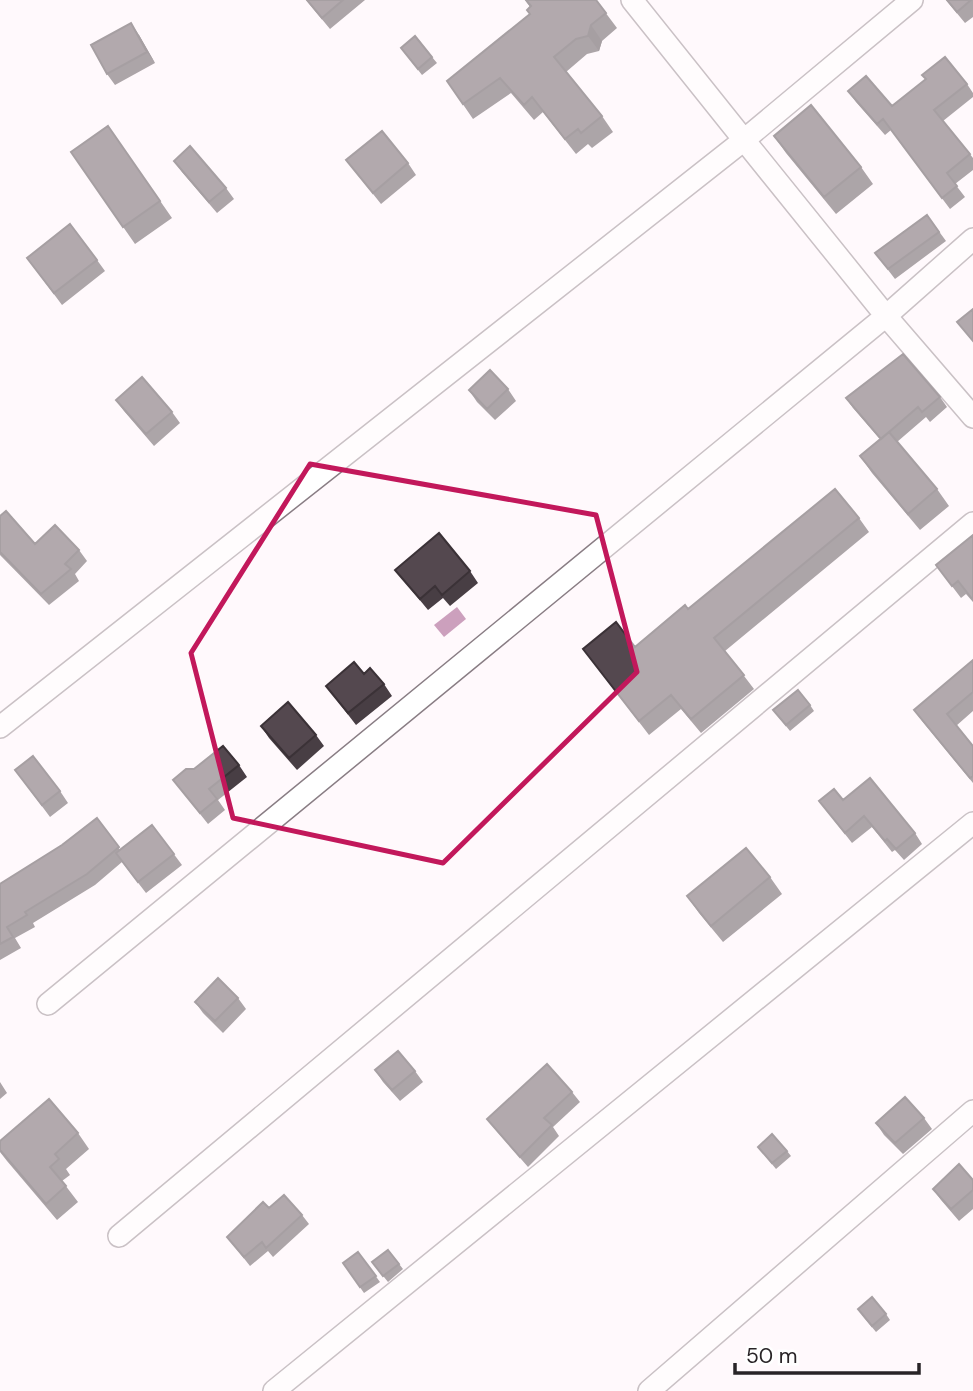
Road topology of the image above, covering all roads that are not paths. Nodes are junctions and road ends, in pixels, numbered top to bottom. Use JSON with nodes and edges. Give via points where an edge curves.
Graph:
{"nodes":[{"id":1,"x":632,"y":0,"type":"edge"},
{"id":2,"x":912,"y":0,"type":"edge"},
{"id":3,"x":744,"y":140,"type":"junction"},
{"id":4,"x":973,"y":239,"type":"edge"},
{"id":5,"x":886,"y":316,"type":"junction"},
{"id":6,"x":973,"y":417,"type":"edge"},
{"id":7,"x":973,"y":523,"type":"edge"},
{"id":8,"x":0,"y":727,"type":"edge"},
{"id":9,"x":973,"y":824,"type":"edge"},
{"id":10,"x":48,"y":1004,"type":"dead end"},
{"id":11,"x":973,"y":1111,"type":"edge"},
{"id":12,"x":118,"y":1236,"type":"dead end"},
{"id":13,"x":274,"y":1391,"type":"edge"},
{"id":14,"x":649,"y":1391,"type":"edge"}],
"edges":[{"from":1,"to":3,"type":"street"},
{"from":2,"to":3,"type":"street"},
{"from":3,"to":5,"type":"street"},
{"from":3,"to":8,"type":"street"},
{"from":4,"to":5,"type":"street"},
{"from":5,"to":6,"type":"street"},
{"from":5,"to":10,"type":"street"},
{"from":7,"to":12,"type":"street"},
{"from":9,"to":13,"type":"street"},
{"from":11,"to":14,"type":"street"}]}
